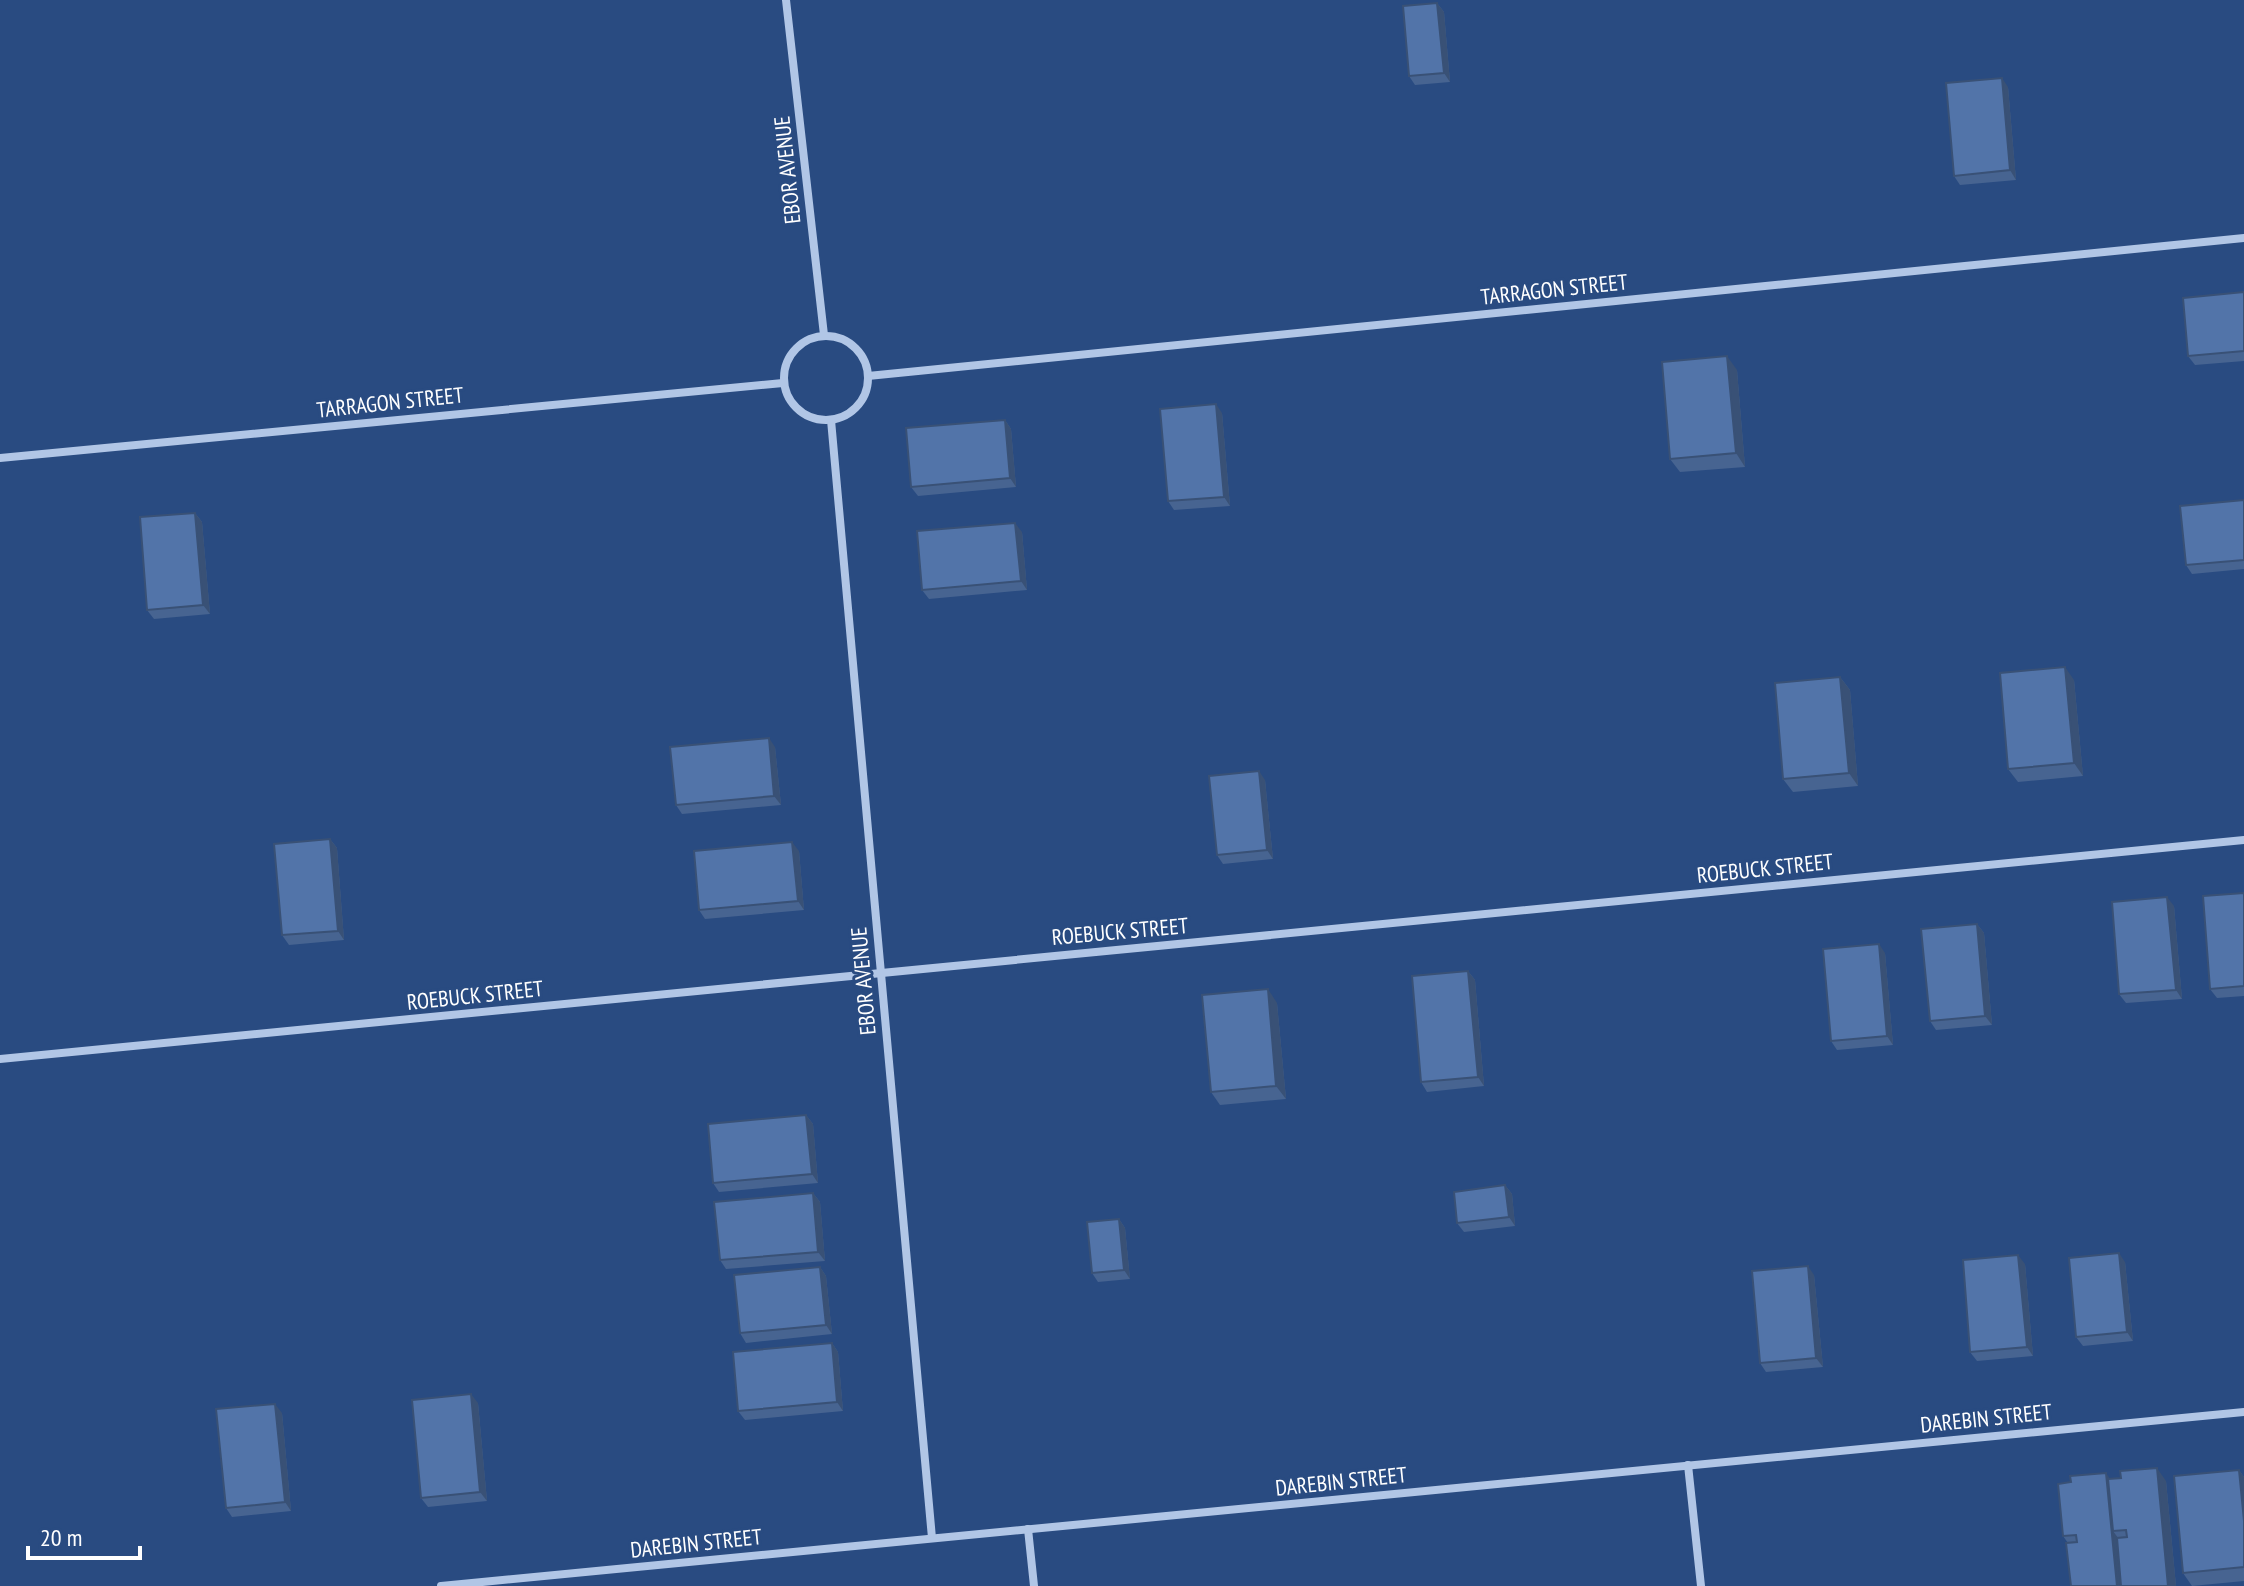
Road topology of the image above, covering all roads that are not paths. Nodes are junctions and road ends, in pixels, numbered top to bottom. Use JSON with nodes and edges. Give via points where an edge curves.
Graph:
{"nodes":[{"id":1,"x":786,"y":0,"type":"edge"},
{"id":2,"x":2244,"y":238,"type":"edge"},
{"id":3,"x":824,"y":335,"type":"junction"},
{"id":4,"x":868,"y":376,"type":"junction"},
{"id":5,"x":783,"y":383,"type":"junction"},
{"id":6,"x":831,"y":420,"type":"junction"},
{"id":7,"x":0,"y":458,"type":"edge"},
{"id":8,"x":2244,"y":840,"type":"edge"},
{"id":9,"x":880,"y":972,"type":"junction"},
{"id":10,"x":0,"y":1059,"type":"edge"},
{"id":11,"x":2244,"y":1412,"type":"edge"},
{"id":12,"x":1688,"y":1465,"type":"junction"},
{"id":13,"x":1028,"y":1529,"type":"junction"},
{"id":14,"x":932,"y":1538,"type":"junction"},
{"id":15,"x":441,"y":1586,"type":"edge"},
{"id":16,"x":1034,"y":1586,"type":"edge"},
{"id":17,"x":1701,"y":1586,"type":"edge"}],
"edges":[{"from":1,"to":3,"type":"street","name":"EBOR AVENUE"},
{"from":2,"to":4,"type":"street","name":"TARRAGON STREET"},
{"from":3,"to":4,"type":"street","via":[[846,341],[860,353]]},
{"from":3,"to":5,"type":"street","via":[[798,345],[786,362]]},
{"from":4,"to":6,"type":"street","via":[[864,397],[854,410]]},
{"from":5,"to":6,"type":"street","via":[[792,405],[810,418]]},
{"from":5,"to":7,"type":"street","name":"TARRAGON STREET"},
{"from":6,"to":9,"type":"street","name":"EBOR AVENUE"},
{"from":8,"to":9,"type":"street","name":"ROEBUCK STREET"},
{"from":9,"to":10,"type":"street","name":"ROEBUCK STREET"},
{"from":9,"to":14,"type":"street","name":"EBOR AVENUE"},
{"from":11,"to":12,"type":"street","name":"DAREBIN STREET"},
{"from":12,"to":13,"type":"street","name":"DAREBIN STREET"},
{"from":12,"to":17,"type":"street"},
{"from":13,"to":14,"type":"street","name":"DAREBIN STREET"},
{"from":13,"to":16,"type":"street"},
{"from":14,"to":15,"type":"street","name":"DAREBIN STREET"}]}
